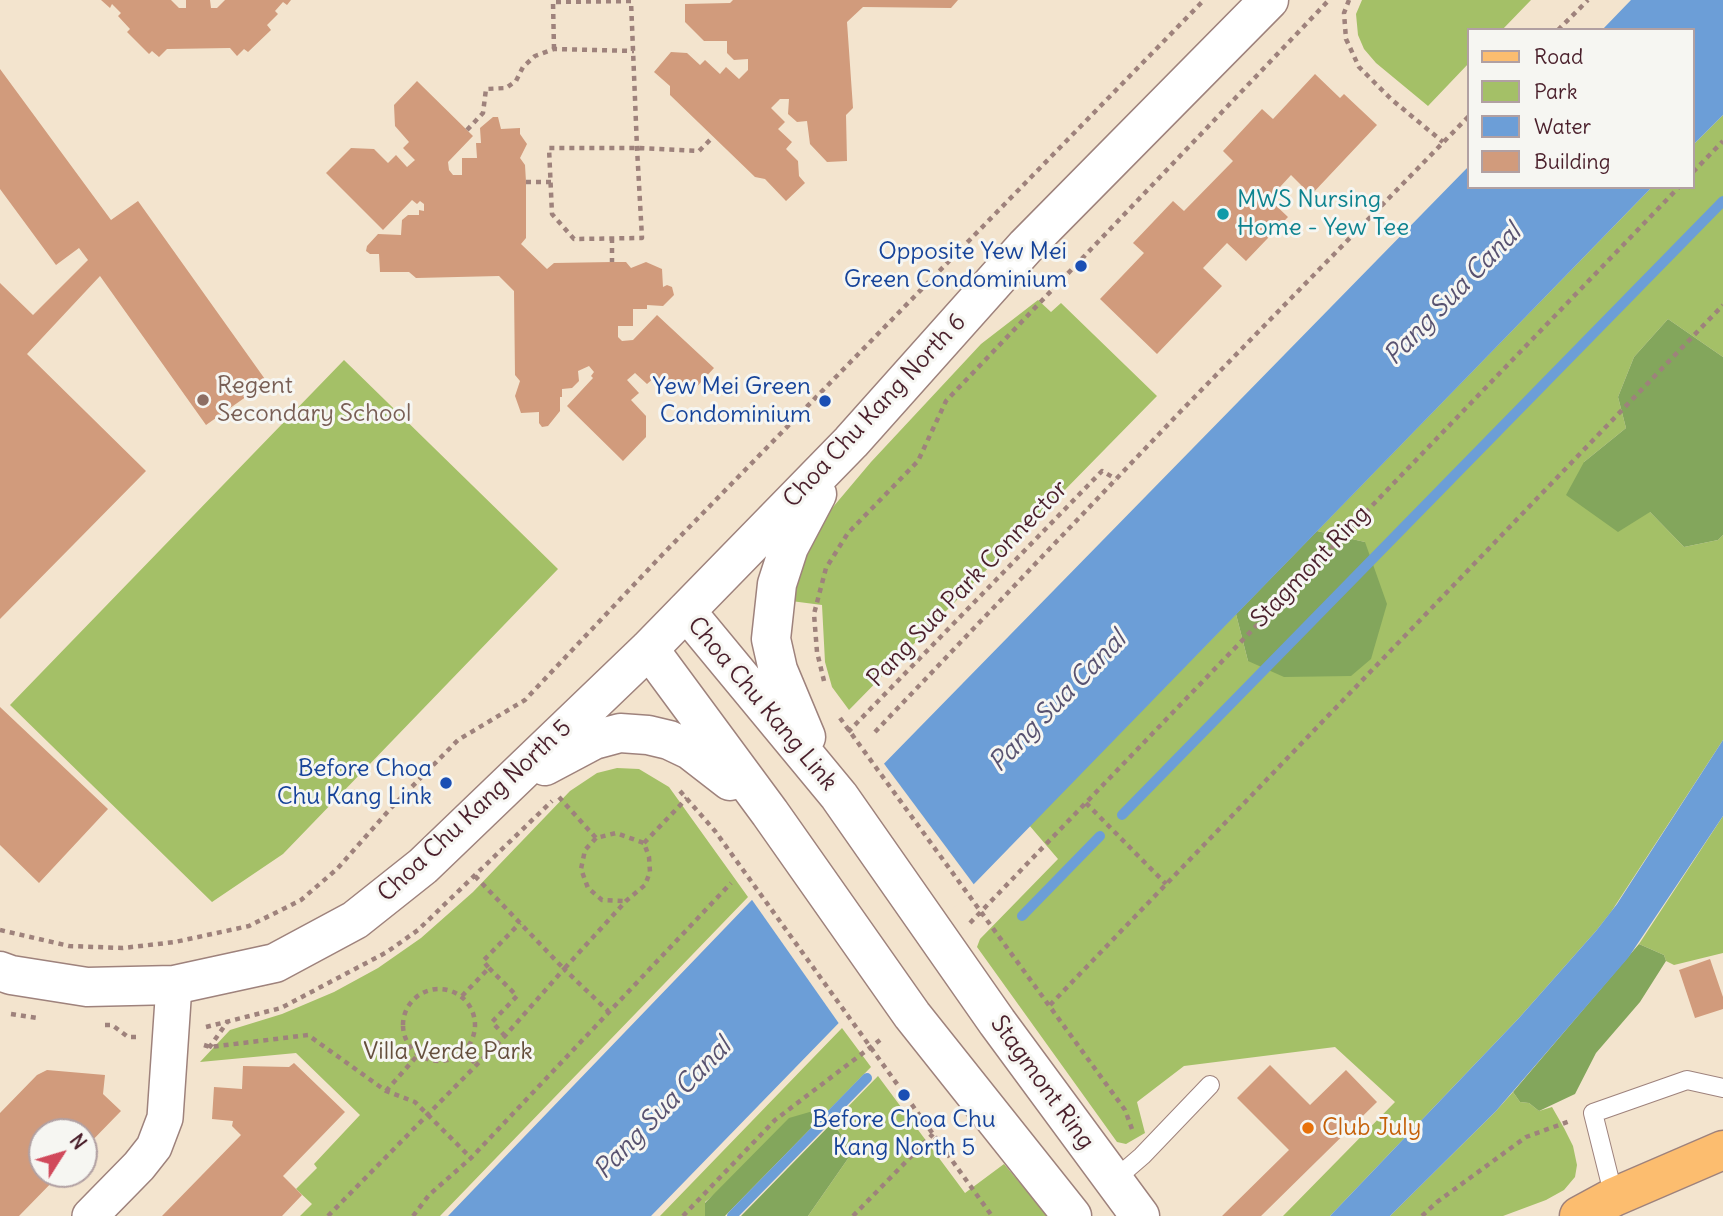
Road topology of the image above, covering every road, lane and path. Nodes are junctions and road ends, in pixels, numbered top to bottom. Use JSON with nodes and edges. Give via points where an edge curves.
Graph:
{"nodes":[{"id":1,"x":612,"y":0,"type":"edge"},
{"id":2,"x":1204,"y":0,"type":"edge"},
{"id":3,"x":1269,"y":0,"type":"edge"},
{"id":4,"x":1329,"y":0,"type":"edge"},
{"id":5,"x":1349,"y":0,"type":"edge"},
{"id":6,"x":1588,"y":0,"type":"edge"},
{"id":7,"x":1560,"y":28,"type":"edge"},
{"id":8,"x":554,"y":49,"type":"junction"},
{"id":9,"x":634,"y":51,"type":"junction"},
{"id":10,"x":1468,"y":117,"type":"edge"},
{"id":11,"x":467,"y":130,"type":"dead end"},
{"id":12,"x":713,"y":137,"type":"dead end"},
{"id":13,"x":1723,"y":141,"type":"edge"},
{"id":14,"x":1443,"y":142,"type":"junction"},
{"id":15,"x":637,"y":148,"type":"junction"},
{"id":16,"x":1695,"y":170,"type":"edge"},
{"id":17,"x":551,"y":182,"type":"junction"},
{"id":18,"x":526,"y":183,"type":"dead end"},
{"id":19,"x":1676,"y":189,"type":"edge"},
{"id":20,"x":611,"y":238,"type":"junction"},
{"id":21,"x":612,"y":262,"type":"dead end"},
{"id":22,"x":1723,"y":305,"type":"edge"},
{"id":23,"x":850,"y":442,"type":"junction"},
{"id":24,"x":1116,"y":479,"type":"junction"},
{"id":25,"x":686,"y":611,"type":"junction"},
{"id":26,"x":649,"y":649,"type":"junction"},
{"id":27,"x":825,"y":685,"type":"dead end"},
{"id":28,"x":836,"y":710,"type":"dead end"},
{"id":29,"x":848,"y":732,"type":"junction"},
{"id":30,"x":875,"y":732,"type":"dead end"},
{"id":31,"x":832,"y":788,"type":"junction"},
{"id":32,"x":502,"y":790,"type":"junction"},
{"id":33,"x":679,"y":790,"type":"dead end"},
{"id":34,"x":558,"y":795,"type":"dead end"},
{"id":35,"x":687,"y":798,"type":"junction"},
{"id":36,"x":1086,"y":803,"type":"junction"},
{"id":37,"x":770,"y":813,"type":"junction"},
{"id":38,"x":596,"y":838,"type":"junction"},
{"id":39,"x":644,"y":843,"type":"junction"},
{"id":40,"x":475,"y":876,"type":"dead end"},
{"id":41,"x":731,"y":883,"type":"dead end"},
{"id":42,"x":1166,"y":884,"type":"junction"},
{"id":43,"x":626,"y":901,"type":"junction"},
{"id":44,"x":981,"y":912,"type":"junction"},
{"id":45,"x":520,"y":923,"type":"junction"},
{"id":46,"x":0,"y":930,"type":"edge"},
{"id":47,"x":940,"y":941,"type":"junction"},
{"id":48,"x":489,"y":968,"type":"junction"},
{"id":49,"x":564,"y":969,"type":"junction"},
{"id":50,"x":0,"y":971,"type":"edge"},
{"id":51,"x":174,"y":985,"type":"junction"},
{"id":52,"x":461,"y":996,"type":"junction"},
{"id":53,"x":1050,"y":1005,"type":"junction"},
{"id":54,"x":0,"y":1010,"type":"edge"},
{"id":55,"x":608,"y":1011,"type":"junction"},
{"id":56,"x":912,"y":1015,"type":"junction"},
{"id":57,"x":46,"y":1019,"type":"dead end"},
{"id":58,"x":99,"y":1024,"type":"dead end"},
{"id":59,"x":171,"y":1035,"type":"junction"},
{"id":60,"x":505,"y":1036,"type":"junction"},
{"id":61,"x":128,"y":1037,"type":"junction"},
{"id":62,"x":131,"y":1045,"type":"dead end"},
{"id":63,"x":869,"y":1047,"type":"junction"},
{"id":64,"x":464,"y":1052,"type":"junction"},
{"id":65,"x":418,"y":1056,"type":"junction"},
{"id":66,"x":477,"y":1064,"type":"junction"},
{"id":67,"x":1210,"y":1084,"type":"dead end"},
{"id":68,"x":1723,"y":1088,"type":"edge"},
{"id":69,"x":386,"y":1091,"type":"junction"},
{"id":70,"x":1593,"y":1113,"type":"junction"},
{"id":71,"x":427,"y":1114,"type":"junction"},
{"id":72,"x":933,"y":1134,"type":"junction"},
{"id":73,"x":1723,"y":1150,"type":"edge"},
{"id":74,"x":1142,"y":1156,"type":"junction"},
{"id":75,"x":471,"y":1158,"type":"junction"},
{"id":76,"x":1113,"y":1181,"type":"junction"},
{"id":77,"x":1614,"y":1197,"type":"junction"},
{"id":78,"x":90,"y":1216,"type":"edge"},
{"id":79,"x":328,"y":1216,"type":"edge"},
{"id":80,"x":414,"y":1216,"type":"edge"},
{"id":81,"x":683,"y":1216,"type":"edge"},
{"id":82,"x":853,"y":1216,"type":"edge"},
{"id":83,"x":992,"y":1216,"type":"edge"},
{"id":84,"x":1072,"y":1216,"type":"edge"},
{"id":85,"x":1140,"y":1216,"type":"edge"},
{"id":86,"x":1422,"y":1216,"type":"edge"},
{"id":87,"x":1579,"y":1216,"type":"edge"}],
"edges":[{"from":1,"to":8,"type":"path","via":[[553,2]]},
{"from":1,"to":9,"type":"path","via":[[631,1]]},
{"from":2,"to":46,"type":"path","via":[[524,700],[458,740],[337,869],[301,900],[249,926],[123,948],[69,946]]},
{"from":3,"to":23,"type":"street","name":"Choa Chu Kang North 6","via":[[1026,246]]},
{"from":4,"to":27,"type":"path","via":[[946,401],[918,461],[848,533],[825,568],[814,614]]},
{"from":5,"to":14,"type":"path","via":[[1344,13],[1346,39],[1359,67]]},
{"from":6,"to":7,"type":"path"},
{"from":8,"to":9,"type":"path"},
{"from":8,"to":11,"type":"path","via":[[535,55],[506,88],[486,89],[482,113]]},
{"from":9,"to":15,"type":"path"},
{"from":10,"to":14,"type":"path","name":"Pang Sua Park Connector"},
{"from":12,"to":15,"type":"path","via":[[699,150]]},
{"from":13,"to":16,"type":"path"},
{"from":14,"to":24,"type":"path","name":"Pang Sua Park Connector"},
{"from":15,"to":17,"type":"path","via":[[550,148]]},
{"from":15,"to":20,"type":"path","via":[[642,238]]},
{"from":17,"to":18,"type":"path"},
{"from":17,"to":20,"type":"path","via":[[552,214],[574,239]]},
{"from":19,"to":36,"type":"path","name":"Stagmont Ring"},
{"from":20,"to":21,"type":"path"},
{"from":22,"to":42,"type":"path"},
{"from":23,"to":25,"type":"street","name":"Choa Chu Kang North 6"},
{"from":23,"to":31,"type":"street","via":[[789,547],[777,584],[771,639],[778,670]]},
{"from":24,"to":29,"type":"path","name":"Pang Sua Park Connector","via":[[1102,471]]},
{"from":24,"to":30,"type":"path","name":"Pang Sua Park Connector"},
{"from":25,"to":26,"type":"street","name":"Choa Chu Kang Link"},
{"from":25,"to":31,"type":"street","name":"Choa Chu Kang Link"},
{"from":26,"to":32,"type":"street","name":"Choa Chu Kang North 5"},
{"from":26,"to":37,"type":"street"},
{"from":28,"to":29,"type":"path"},
{"from":29,"to":44,"type":"path"},
{"from":31,"to":47,"type":"street","name":"Choa Chu Kang Link"},
{"from":32,"to":37,"type":"street","via":[[594,740],[620,733],[648,735],[690,750]]},
{"from":32,"to":51,"type":"street","name":"Choa Chu Kang North 5","via":[[423,866],[355,920],[275,963]]},
{"from":33,"to":35,"type":"path"},
{"from":34,"to":38,"type":"path"},
{"from":35,"to":39,"type":"path"},
{"from":35,"to":63,"type":"path"},
{"from":36,"to":42,"type":"path"},
{"from":36,"to":44,"type":"path","name":"Stagmont Ring"},
{"from":37,"to":56,"type":"street"},
{"from":38,"to":39,"type":"path","via":[[616,833]]},
{"from":38,"to":43,"type":"path","via":[[585,850],[581,869],[588,888],[602,900]]},
{"from":39,"to":43,"type":"path","via":[[650,872],[645,885]]},
{"from":40,"to":45,"type":"path"},
{"from":41,"to":55,"type":"path"},
{"from":42,"to":53,"type":"path"},
{"from":43,"to":49,"type":"path"},
{"from":44,"to":47,"type":"path","name":"Stagmont Ring"},
{"from":44,"to":53,"type":"path"},
{"from":45,"to":48,"type":"path","via":[[482,961]]},
{"from":45,"to":49,"type":"path"},
{"from":47,"to":76,"type":"street","name":"Stagmont Ring"},
{"from":48,"to":52,"type":"path"},
{"from":48,"to":60,"type":"path","via":[[517,996],[492,1022]]},
{"from":49,"to":55,"type":"path"},
{"from":49,"to":60,"type":"path"},
{"from":50,"to":51,"type":"street","name":"Choa Chu Kang North 5","via":[[87,987]]},
{"from":51,"to":59,"type":"street"},
{"from":52,"to":64,"type":"path","via":[[471,1008],[475,1024],[473,1039]]},
{"from":52,"to":65,"type":"path","via":[[446,989],[429,989],[414,997],[404,1010],[402,1027]]},
{"from":53,"to":74,"type":"path","via":[[1125,1110]]},
{"from":54,"to":57,"type":"path"},
{"from":55,"to":75,"type":"path"},
{"from":56,"to":63,"type":"path"},
{"from":56,"to":84,"type":"street"},
{"from":58,"to":61,"type":"path"},
{"from":59,"to":61,"type":"path"},
{"from":59,"to":69,"type":"path","via":[[210,1047],[308,1035]]},
{"from":59,"to":78,"type":"street","via":[[165,1118],[154,1147]]},
{"from":60,"to":66,"type":"path"},
{"from":61,"to":62,"type":"path"},
{"from":63,"to":72,"type":"path"},
{"from":63,"to":81,"type":"path","via":[[775,1120]]},
{"from":64,"to":65,"type":"path","via":[[433,1062]]},
{"from":64,"to":66,"type":"path"},
{"from":65,"to":69,"type":"path"},
{"from":66,"to":71,"type":"path"},
{"from":67,"to":74,"type":"lane"},
{"from":68,"to":70,"type":"lane","via":[[1687,1080]]},
{"from":69,"to":71,"type":"path","via":[[415,1101]]},
{"from":70,"to":77,"type":"lane"},
{"from":70,"to":86,"type":"path","via":[[1526,1137]]},
{"from":71,"to":75,"type":"path"},
{"from":71,"to":79,"type":"path"},
{"from":72,"to":82,"type":"path"},
{"from":72,"to":83,"type":"path"},
{"from":73,"to":77,"type":"main road"},
{"from":74,"to":76,"type":"lane"},
{"from":75,"to":80,"type":"path","via":[[429,1195]]},
{"from":76,"to":85,"type":"street","name":"Stagmont Ring"},
{"from":77,"to":87,"type":"main road"}]}
